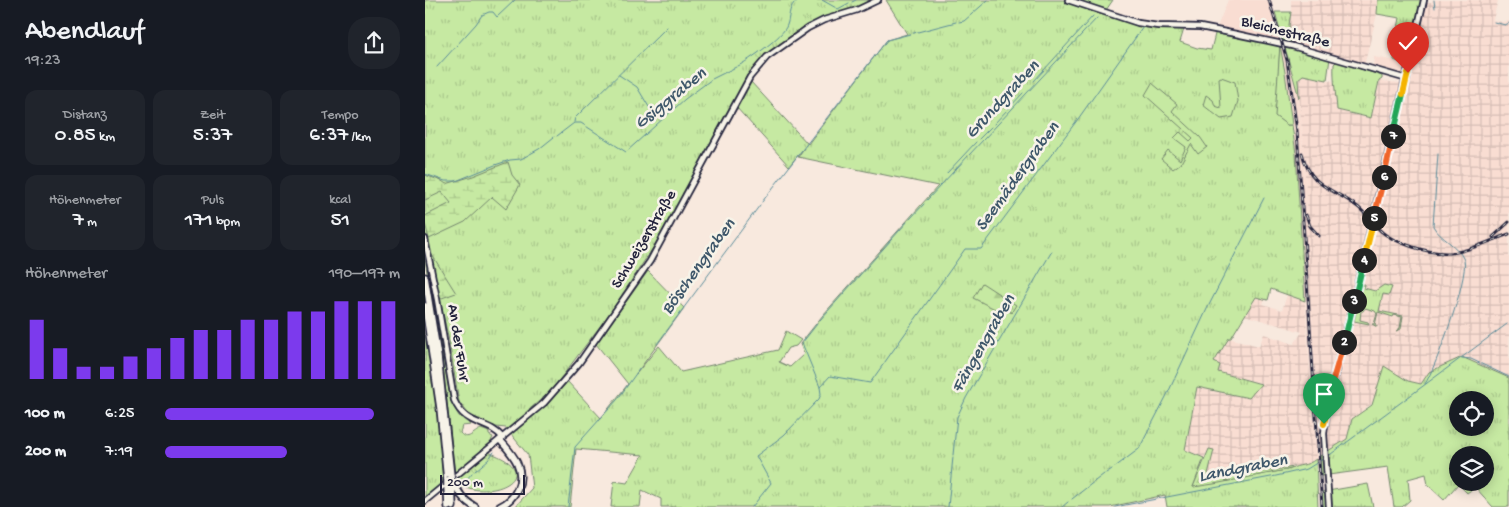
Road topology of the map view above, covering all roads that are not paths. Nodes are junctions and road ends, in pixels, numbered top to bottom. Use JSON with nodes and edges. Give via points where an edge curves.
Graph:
{"nodes":[{"id":1,"x":877,"y":0,"type":"edge"},
{"id":2,"x":1068,"y":0,"type":"edge"},
{"id":3,"x":1424,"y":0,"type":"edge"},
{"id":4,"x":1407,"y":79,"type":"junction"},
{"id":5,"x":425,"y":239,"type":"edge"},
{"id":6,"x":425,"y":277,"type":"edge"},
{"id":7,"x":425,"y":306,"type":"edge"},
{"id":8,"x":501,"y":439,"type":"junction"},
{"id":9,"x":451,"y":480,"type":"junction"},
{"id":10,"x":425,"y":501,"type":"edge"},
{"id":11,"x":448,"y":507,"type":"edge"},
{"id":12,"x":453,"y":507,"type":"edge"},
{"id":13,"x":475,"y":507,"type":"edge"},
{"id":14,"x":499,"y":507,"type":"edge"},
{"id":15,"x":507,"y":507,"type":"edge"},
{"id":16,"x":1329,"y":507,"type":"edge"}],
"edges":[{"from":1,"to":8,"type":"main road","name":"Schweizerstraße","via":[[849,14],[813,25],[761,62],[653,256],[620,305],[559,388]]},
{"from":2,"to":4,"type":"main road","name":"Bleichestraße","via":[[1138,23],[1229,32]]},
{"from":3,"to":4,"type":"main road"},
{"from":4,"to":16,"type":"main road","via":[[1327,404],[1324,424]]},
{"from":5,"to":8,"type":"main road","name":"An der Fuhr","via":[[454,400],[468,419],[493,430]]},
{"from":6,"to":9,"type":"highway","via":[[439,357]]},
{"from":7,"to":9,"type":"highway"},
{"from":8,"to":10,"type":"main road","name":"Schweizerstraße"},
{"from":8,"to":14,"type":"highway","via":[[517,462],[520,478],[514,495]]},
{"from":8,"to":15,"type":"highway","via":[[520,460],[523,473],[519,494]]},
{"from":9,"to":11,"type":"highway"},
{"from":9,"to":12,"type":"highway"},
{"from":9,"to":13,"type":"highway","via":[[466,502]]}]}
